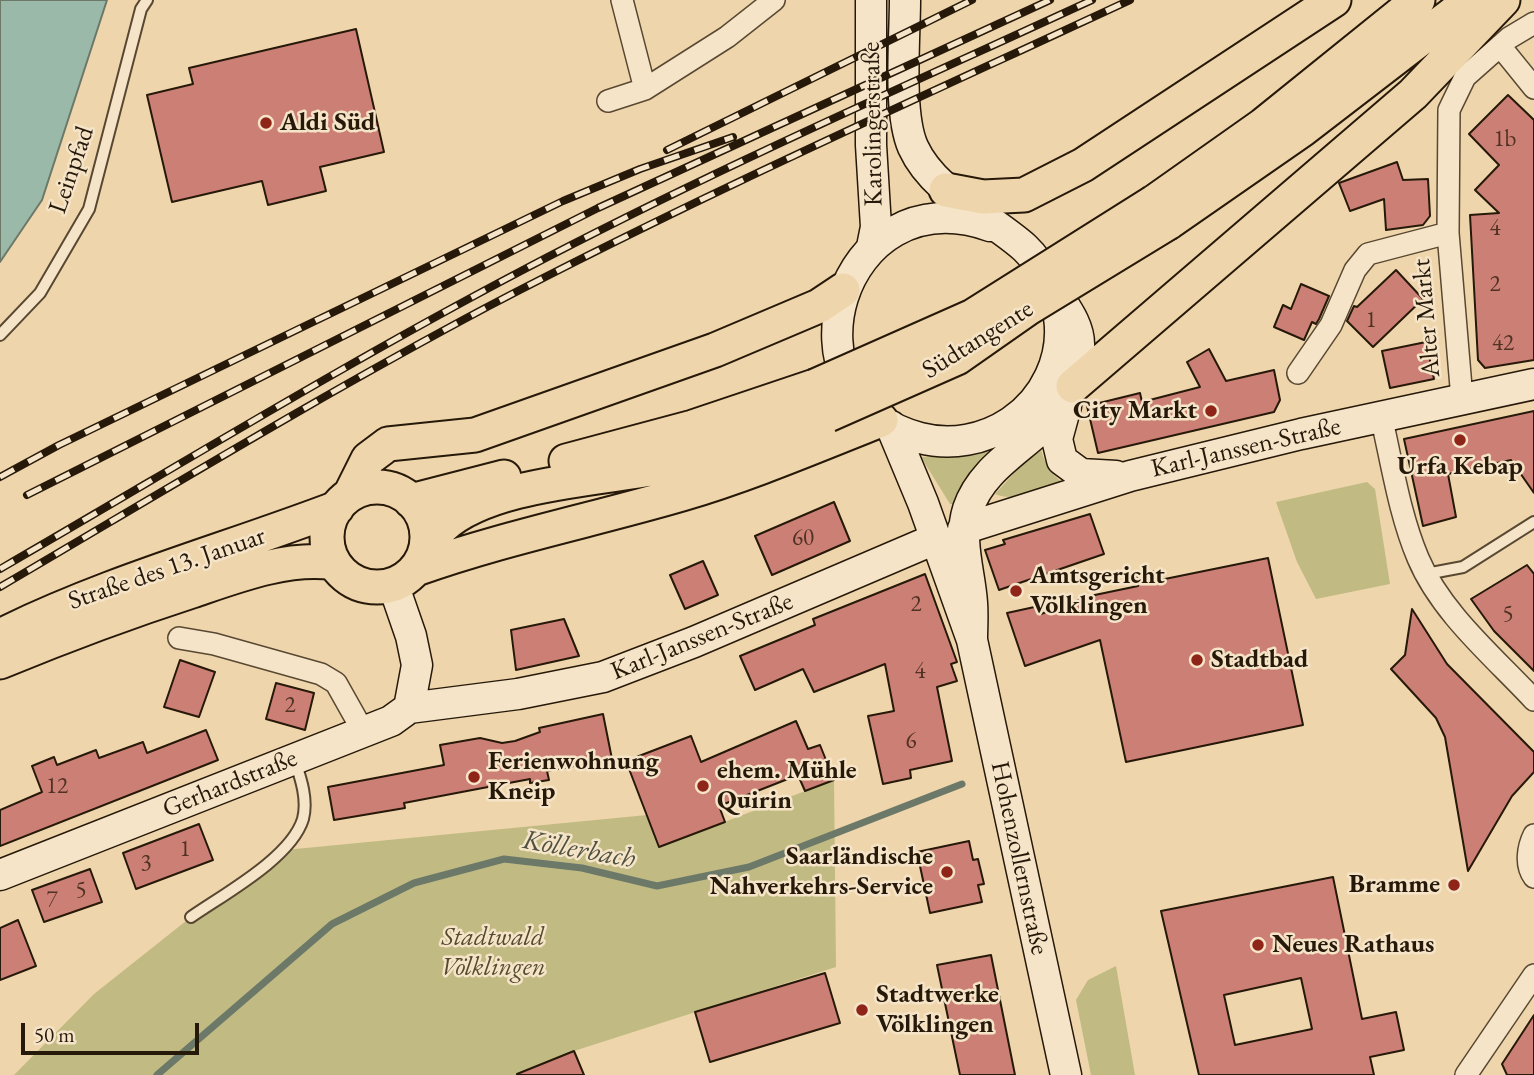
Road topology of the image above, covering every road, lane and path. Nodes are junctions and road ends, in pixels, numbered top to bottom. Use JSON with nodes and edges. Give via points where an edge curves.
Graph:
{"nodes":[{"id":1,"x":147,"y":0,"type":"edge"},
{"id":2,"x":622,"y":0,"type":"edge"},
{"id":3,"x":774,"y":0,"type":"edge"},
{"id":4,"x":871,"y":0,"type":"edge"},
{"id":5,"x":905,"y":0,"type":"edge"},
{"id":6,"x":1334,"y":0,"type":"edge"},
{"id":7,"x":1418,"y":0,"type":"edge"},
{"id":8,"x":1471,"y":0,"type":"edge"},
{"id":9,"x":1503,"y":0,"type":"edge"},
{"id":10,"x":1534,"y":23,"type":"edge"},
{"id":11,"x":1500,"y":46,"type":"junction"},
{"id":12,"x":1534,"y":88,"type":"edge"},
{"id":13,"x":645,"y":89,"type":"junction"},
{"id":14,"x":608,"y":101,"type":"dead end"},
{"id":15,"x":946,"y":190,"type":"junction"},
{"id":16,"x":1161,"y":212,"type":"junction"},
{"id":17,"x":1448,"y":233,"type":"junction"},
{"id":18,"x":1015,"y":240,"type":"junction"},
{"id":19,"x":872,"y":247,"type":"junction"},
{"id":20,"x":1052,"y":286,"type":"junction"},
{"id":21,"x":843,"y":290,"type":"junction"},
{"id":22,"x":0,"y":335,"type":"edge"},
{"id":23,"x":1298,"y":373,"type":"dead end"},
{"id":24,"x":1534,"y":384,"type":"edge"},
{"id":25,"x":1073,"y":386,"type":"junction"},
{"id":26,"x":1462,"y":399,"type":"junction"},
{"id":27,"x":822,"y":400,"type":"junction"},
{"id":28,"x":1381,"y":416,"type":"junction"},
{"id":29,"x":886,"y":423,"type":"junction"},
{"id":30,"x":1130,"y":476,"type":"junction"},
{"id":31,"x":411,"y":501,"type":"junction"},
{"id":32,"x":344,"y":502,"type":"junction"},
{"id":33,"x":923,"y":503,"type":"junction"},
{"id":34,"x":1534,"y":522,"type":"edge"},
{"id":35,"x":963,"y":529,"type":"junction"},
{"id":36,"x":934,"y":539,"type":"junction"},
{"id":37,"x":334,"y":563,"type":"junction"},
{"id":38,"x":412,"y":567,"type":"junction"},
{"id":39,"x":1426,"y":574,"type":"junction"},
{"id":40,"x":0,"y":636,"type":"edge"},
{"id":41,"x":179,"y":638,"type":"dead end"},
{"id":42,"x":972,"y":640,"type":"junction"},
{"id":43,"x":0,"y":662,"type":"edge"},
{"id":44,"x":1534,"y":700,"type":"edge"},
{"id":45,"x":461,"y":703,"type":"joint"},
{"id":46,"x":409,"y":708,"type":"junction"},
{"id":47,"x":363,"y":731,"type":"junction"},
{"id":48,"x":294,"y":758,"type":"junction"},
{"id":49,"x":1534,"y":835,"type":"edge"},
{"id":50,"x":0,"y":875,"type":"edge"},
{"id":51,"x":1534,"y":877,"type":"edge"},
{"id":52,"x":191,"y":917,"type":"dead end"},
{"id":53,"x":1534,"y":975,"type":"edge"},
{"id":54,"x":1066,"y":1075,"type":"edge"},
{"id":55,"x":1466,"y":1075,"type":"edge"}],
"edges":[{"from":1,"to":22,"type":"lane","name":"Leinpfad","via":[[89,209],[40,293]]},
{"from":2,"to":13,"type":"street"},
{"from":3,"to":13,"type":"street","via":[[727,37]]},
{"from":4,"to":19,"type":"main road","name":"Karolingerstraße","via":[[876,227]]},
{"from":5,"to":15,"type":"main road","name":"Karolingerstraße","via":[[905,121],[921,162]]},
{"from":6,"to":15,"type":"main road","via":[[1083,165],[1024,195],[983,198]]},
{"from":7,"to":16,"type":"main road","name":"Südtangente"},
{"from":8,"to":16,"type":"main road","name":"Südtangente","via":[[1302,130]]},
{"from":9,"to":25,"type":"main road","via":[[1413,94]]},
{"from":10,"to":11,"type":"street","name":"Alter Markt"},
{"from":11,"to":12,"type":"street"},
{"from":11,"to":17,"type":"street","name":"Alter Markt","via":[[1465,77],[1449,110]]},
{"from":13,"to":14,"type":"street"},
{"from":15,"to":18,"type":"main road","name":"Karolingerstraße"},
{"from":16,"to":27,"type":"main road","name":"Südtangente","bridge":true,"via":[[957,358]]},
{"from":17,"to":23,"type":"street","name":"Alter Markt","via":[[1368,254],[1354,270],[1331,324]]},
{"from":17,"to":26,"type":"street","name":"Alter Markt"},
{"from":18,"to":19,"type":"main road","name":"Karolingerstraße","via":[[980,223],[939,218],[901,228]]},
{"from":18,"to":20,"type":"main road","name":"Karolingerstraße","via":[[1033,256]]},
{"from":19,"to":21,"type":"main road","name":"Karolingerstraße"},
{"from":20,"to":25,"type":"main road","name":"Karolingerstraße","via":[[1077,330]]},
{"from":20,"to":29,"type":"main road","name":"Karolingerstraße","via":[[1060,324],[1056,361],[1037,398],[1016,419],[985,436],[958,442],[923,439]]},
{"from":21,"to":29,"type":"main road","name":"Karolingerstraße","via":[[836,326],[842,367],[858,396]]},
{"from":21,"to":32,"type":"main road","via":[[819,306],[715,350],[475,435],[388,444],[368,459]]},
{"from":24,"to":26,"type":"main road","name":"Karl-Janssen-Straße"},
{"from":25,"to":30,"type":"main road","via":[[1059,429],[1062,460],[1091,476]]},
{"from":25,"to":35,"type":"main road","name":"Karolingerstraße","via":[[1049,423],[976,492]]},
{"from":26,"to":28,"type":"main road","name":"Karl-Janssen-Straße"},
{"from":27,"to":31,"type":"main road","name":"Südtangente","via":[[693,427]]},
{"from":27,"to":38,"type":"main road","name":"Südtangente","via":[[684,462],[601,474],[488,502],[442,527]]},
{"from":28,"to":30,"type":"main road","name":"Karl-Janssen-Straße"},
{"from":28,"to":39,"type":"street","via":[[1405,518]]},
{"from":29,"to":33,"type":"main road","name":"Hohenzollernstraße"},
{"from":29,"to":38,"type":"main road","via":[[683,494]]},
{"from":30,"to":35,"type":"main road","name":"Karl-Janssen-Straße"},
{"from":31,"to":32,"type":"main road","via":[[397,492],[366,488]]},
{"from":31,"to":38,"type":"main road","via":[[423,518]]},
{"from":32,"to":37,"type":"main road","via":[[328,539]]},
{"from":32,"to":40,"type":"main road","name":"Straße des 13. Januar","via":[[254,540],[178,562],[62,605]]},
{"from":33,"to":35,"type":"main road"},
{"from":33,"to":36,"type":"main road","name":"Hohenzollernstraße"},
{"from":34,"to":39,"type":"lane","via":[[1463,567]]},
{"from":35,"to":42,"type":"main road","name":"Hohenzollernstraße"},
{"from":36,"to":42,"type":"main road","name":"Hohenzollernstraße"},
{"from":36,"to":45,"type":"main road","name":"Karl-Janssen-Straße","via":[[603,677]]},
{"from":37,"to":38,"type":"main road","via":[[357,583],[379,587]]},
{"from":37,"to":43,"type":"main road","name":"Straße des 13. Januar","via":[[306,561],[237,576],[111,617]]},
{"from":38,"to":46,"type":"main road","via":[[411,636],[417,665]]},
{"from":39,"to":44,"type":"street","via":[[1456,616]]},
{"from":41,"to":47,"type":"street","via":[[321,674],[336,683]]},
{"from":42,"to":54,"type":"main road","name":"Hohenzollernstraße"},
{"from":45,"to":46,"type":"main road","name":"Gerhardstraße"},
{"from":46,"to":47,"type":"main road","name":"Gerhardstraße","via":[[391,721]]},
{"from":47,"to":48,"type":"main road","name":"Gerhardstraße"},
{"from":48,"to":50,"type":"main road","name":"Gerhardstraße"},
{"from":48,"to":52,"type":"lane","via":[[304,787],[303,818],[285,850]]},
{"from":49,"to":51,"type":"street","via":[[1528,856]]},
{"from":53,"to":55,"type":"street"}]}
